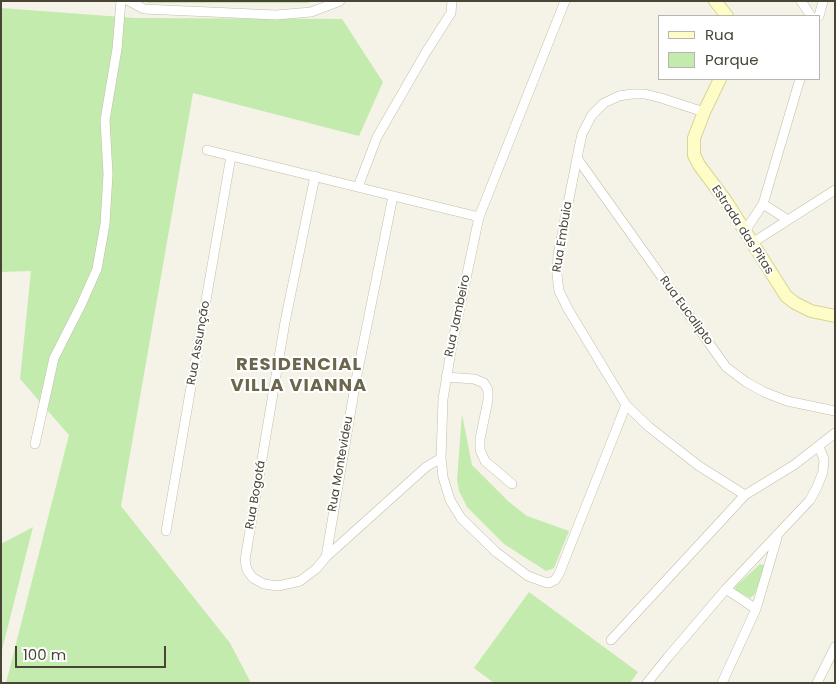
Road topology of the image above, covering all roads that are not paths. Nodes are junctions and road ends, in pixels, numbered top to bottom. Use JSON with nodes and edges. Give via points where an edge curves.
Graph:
{"nodes":[{"id":1,"x":121,"y":1,"type":"edge"},
{"id":2,"x":129,"y":1,"type":"edge"},
{"id":3,"x":340,"y":1,"type":"edge"},
{"id":4,"x":452,"y":1,"type":"edge"},
{"id":5,"x":565,"y":1,"type":"edge"},
{"id":6,"x":715,"y":1,"type":"edge"},
{"id":7,"x":801,"y":1,"type":"edge"},
{"id":8,"x":823,"y":1,"type":"edge"},
{"id":9,"x":726,"y":15,"type":"edge"},
{"id":10,"x":810,"y":15,"type":"edge"},
{"id":11,"x":819,"y":15,"type":"edge"},
{"id":12,"x":720,"y":80,"type":"edge"},
{"id":13,"x":800,"y":80,"type":"edge"},
{"id":14,"x":704,"y":112,"type":"junction"},
{"id":15,"x":208,"y":150,"type":"dead end"},
{"id":16,"x":232,"y":156,"type":"junction"},
{"id":17,"x":577,"y":158,"type":"junction"},
{"id":18,"x":315,"y":176,"type":"junction"},
{"id":19,"x":358,"y":187,"type":"junction"},
{"id":20,"x":835,"y":190,"type":"edge"},
{"id":21,"x":393,"y":196,"type":"junction"},
{"id":22,"x":762,"y":204,"type":"junction"},
{"id":23,"x":479,"y":217,"type":"junction"},
{"id":24,"x":788,"y":220,"type":"junction"},
{"id":25,"x":745,"y":230,"type":"junction"},
{"id":26,"x":752,"y":243,"type":"junction"},
{"id":27,"x":835,"y":316,"type":"edge"},
{"id":28,"x":446,"y":377,"type":"junction"},
{"id":29,"x":626,"y":404,"type":"junction"},
{"id":30,"x":835,"y":411,"type":"edge"},
{"id":31,"x":834,"y":435,"type":"edge"},
{"id":32,"x":34,"y":444,"type":"dead end"},
{"id":33,"x":819,"y":447,"type":"junction"},
{"id":34,"x":441,"y":458,"type":"junction"},
{"id":35,"x":512,"y":484,"type":"dead end"},
{"id":36,"x":746,"y":495,"type":"junction"},
{"id":37,"x":166,"y":531,"type":"dead end"},
{"id":38,"x":779,"y":534,"type":"junction"},
{"id":39,"x":326,"y":556,"type":"junction"},
{"id":40,"x":726,"y":589,"type":"junction"},
{"id":41,"x":756,"y":609,"type":"junction"},
{"id":42,"x":611,"y":640,"type":"dead end"},
{"id":43,"x":835,"y":647,"type":"edge"},
{"id":44,"x":648,"y":683,"type":"edge"},
{"id":45,"x":722,"y":683,"type":"edge"},
{"id":46,"x":817,"y":683,"type":"edge"}],
"edges":[{"from":1,"to":32,"type":"street","via":[[105,120],[108,174],[105,224],[97,269],[54,358]]},
{"from":2,"to":3,"type":"street","via":[[144,9],[276,15],[311,12]]},
{"from":4,"to":19,"type":"street","via":[[451,13],[377,137]]},
{"from":5,"to":23,"type":"street","name":"Rua Jambeiro"},
{"from":6,"to":9,"type":"main road"},
{"from":7,"to":10,"type":"street"},
{"from":8,"to":11,"type":"street"},
{"from":12,"to":14,"type":"main road","name":"Estrada das Pitas"},
{"from":13,"to":22,"type":"street"},
{"from":14,"to":17,"type":"street","name":"Rua Embuia","via":[[646,94],[619,96],[604,103],[592,115],[582,134]]},
{"from":14,"to":25,"type":"main road","name":"Estrada das Pitas","via":[[694,138],[694,154]]},
{"from":15,"to":16,"type":"street"},
{"from":16,"to":18,"type":"street"},
{"from":16,"to":37,"type":"street","name":"Rua Assunção"},
{"from":17,"to":29,"type":"street","name":"Rua Embuia","via":[[558,255],[559,291]]},
{"from":17,"to":30,"type":"street","name":"Rua Eucalipto","via":[[726,367],[764,392],[787,401]]},
{"from":18,"to":19,"type":"street"},
{"from":18,"to":39,"type":"street","name":"Rua Bogotá","via":[[285,322],[245,560],[253,578],[278,586],[300,581]]},
{"from":19,"to":21,"type":"street"},
{"from":20,"to":24,"type":"street"},
{"from":21,"to":23,"type":"street"},
{"from":21,"to":39,"type":"street","name":"Rua Montevideu","via":[[356,380]]},
{"from":22,"to":24,"type":"street"},
{"from":22,"to":25,"type":"street"},
{"from":23,"to":28,"type":"street","name":"Rua Jambeiro"},
{"from":24,"to":26,"type":"street"},
{"from":25,"to":26,"type":"main road","name":"Estrada das Pitas"},
{"from":26,"to":27,"type":"main road","name":"Estrada das Pitas","via":[[786,296],[811,311]]},
{"from":28,"to":34,"type":"street","name":"Rua Jambeiro"},
{"from":28,"to":35,"type":"street","via":[[484,383],[488,400],[480,450],[485,461]]},
{"from":29,"to":34,"type":"street","name":"Rua Jambeiro","via":[[559,574],[549,583],[538,581],[510,564],[461,518],[450,500]]},
{"from":29,"to":36,"type":"street","name":"Rua Embuia","via":[[649,427],[699,466]]},
{"from":31,"to":33,"type":"street"},
{"from":33,"to":36,"type":"street"},
{"from":33,"to":38,"type":"street","via":[[824,459],[817,487],[810,500]]},
{"from":34,"to":39,"type":"street","name":"Rua Bogotá","via":[[426,467]]},
{"from":36,"to":42,"type":"street"},
{"from":38,"to":40,"type":"street"},
{"from":38,"to":41,"type":"street"},
{"from":40,"to":41,"type":"street"},
{"from":40,"to":44,"type":"street"},
{"from":41,"to":45,"type":"street"},
{"from":43,"to":46,"type":"street"}]}
